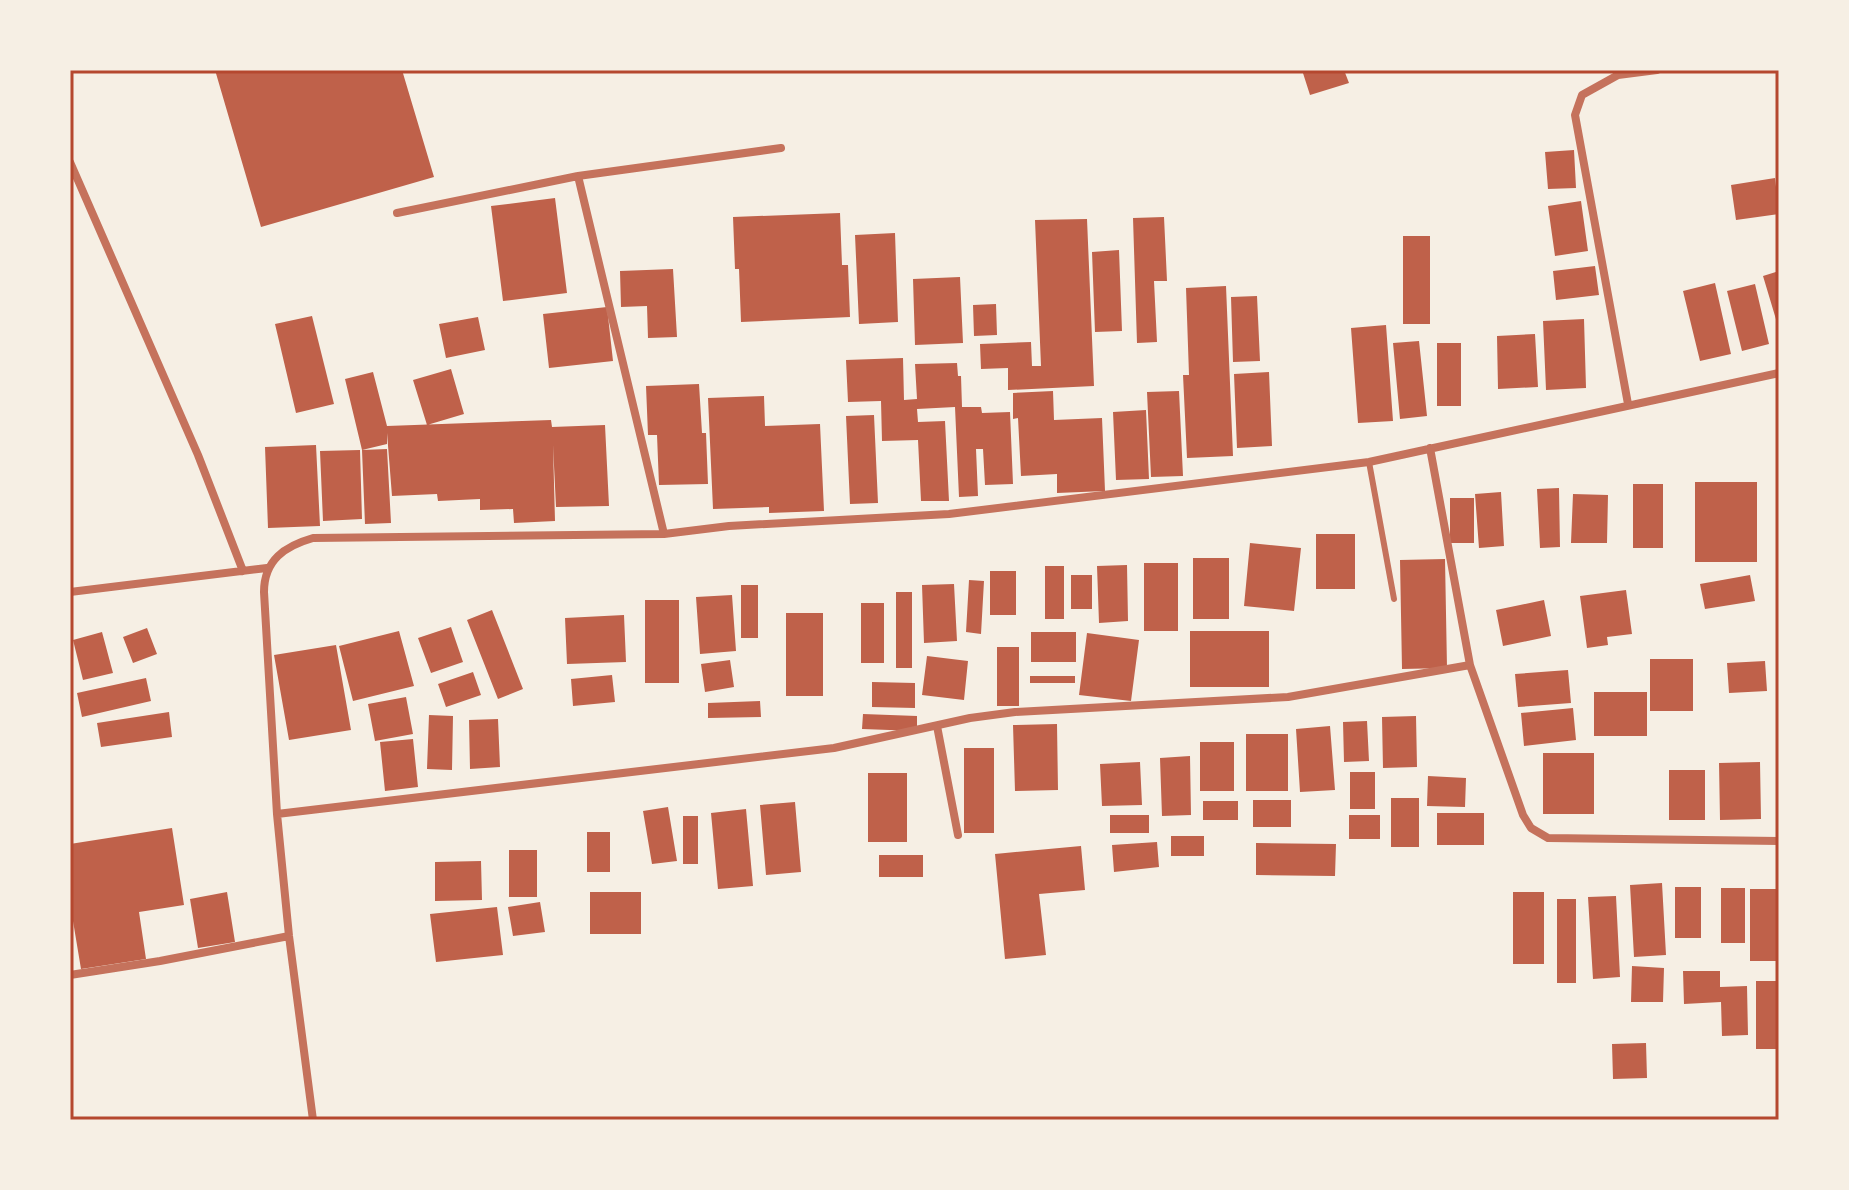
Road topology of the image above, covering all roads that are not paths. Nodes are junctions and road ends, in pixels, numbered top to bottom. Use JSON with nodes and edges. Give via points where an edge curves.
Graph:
{"nodes":[{"id":1,"x":1657,"y":70,"type":"edge"},
{"id":2,"x":781,"y":148,"type":"dead end"},
{"id":3,"x":70,"y":162,"type":"edge"},
{"id":4,"x":578,"y":176,"type":"junction"},
{"id":5,"x":397,"y":213,"type":"dead end"},
{"id":6,"x":1779,"y":373,"type":"edge"},
{"id":7,"x":1628,"y":404,"type":"junction"},
{"id":8,"x":1430,"y":448,"type":"junction"},
{"id":9,"x":1369,"y":462,"type":"junction"},
{"id":10,"x":664,"y":534,"type":"junction"},
{"id":11,"x":267,"y":568,"type":"junction"},
{"id":12,"x":243,"y":571,"type":"junction"},
{"id":13,"x":70,"y":592,"type":"edge"},
{"id":14,"x":1394,"y":599,"type":"dead end"},
{"id":15,"x":1470,"y":665,"type":"junction"},
{"id":16,"x":937,"y":726,"type":"junction"},
{"id":17,"x":277,"y":814,"type":"junction"},
{"id":18,"x":958,"y":835,"type":"dead end"},
{"id":19,"x":1779,"y":841,"type":"edge"},
{"id":20,"x":289,"y":936,"type":"junction"},
{"id":21,"x":70,"y":975,"type":"edge"},
{"id":22,"x":313,"y":1120,"type":"edge"}],
"edges":[{"from":1,"to":7,"type":"street","via":[[1618,75],[1582,95],[1575,115]]},
{"from":2,"to":4,"type":"street"},
{"from":3,"to":12,"type":"street"},
{"from":4,"to":5,"type":"street"},
{"from":4,"to":10,"type":"street"},
{"from":6,"to":7,"type":"street"},
{"from":7,"to":8,"type":"street"},
{"from":8,"to":9,"type":"street"},
{"from":8,"to":15,"type":"street"},
{"from":9,"to":10,"type":"street","via":[[949,514]]},
{"from":9,"to":14,"type":"lane"},
{"from":10,"to":11,"type":"street","via":[[313,538],[286,549]]},
{"from":11,"to":12,"type":"street"},
{"from":11,"to":17,"type":"street"},
{"from":12,"to":13,"type":"street"},
{"from":15,"to":16,"type":"street","via":[[1288,697],[1015,712]]},
{"from":15,"to":19,"type":"street","via":[[1523,815],[1531,828],[1548,838]]},
{"from":16,"to":17,"type":"street","via":[[834,748]]},
{"from":16,"to":18,"type":"street"},
{"from":17,"to":20,"type":"street"},
{"from":20,"to":21,"type":"street"},
{"from":20,"to":22,"type":"street"}]}
